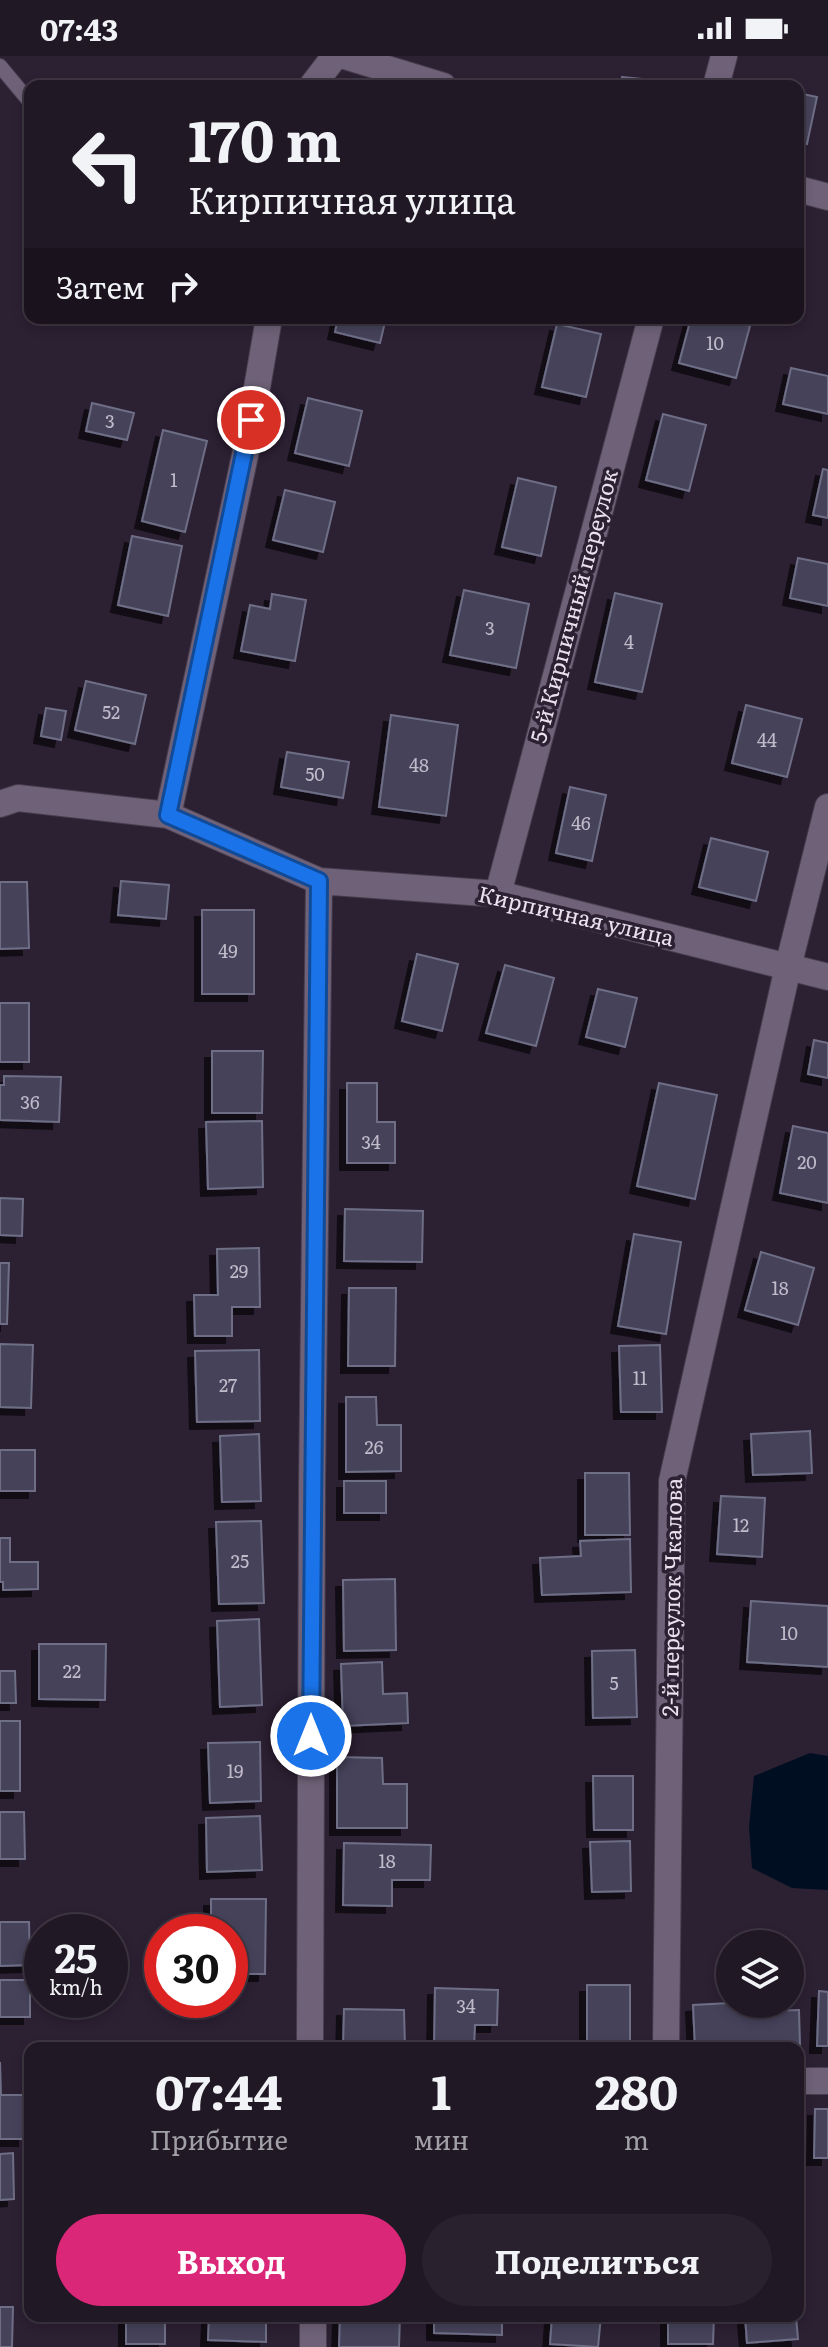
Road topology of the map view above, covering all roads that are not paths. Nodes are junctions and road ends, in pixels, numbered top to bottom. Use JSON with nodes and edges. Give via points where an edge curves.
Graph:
{"nodes":[{"id":1,"x":335,"y":56,"type":"edge"},
{"id":2,"x":345,"y":56,"type":"edge"},
{"id":3,"x":724,"y":56,"type":"edge"},
{"id":4,"x":0,"y":66,"type":"edge"},
{"id":5,"x":317,"y":80,"type":"edge"},
{"id":6,"x":423,"y":80,"type":"edge"},
{"id":7,"x":718,"y":80,"type":"edge"},
{"id":8,"x":24,"y":95,"type":"edge"},
{"id":9,"x":804,"y":191,"type":"edge"},
{"id":10,"x":828,"y":197,"type":"edge"},
{"id":11,"x":268,"y":324,"type":"edge"},
{"id":12,"x":649,"y":324,"type":"edge"},
{"id":13,"x":0,"y":804,"type":"edge"},
{"id":14,"x":828,"y":807,"type":"edge"},
{"id":15,"x":168,"y":815,"type":"junction"},
{"id":16,"x":319,"y":881,"type":"junction"},
{"id":17,"x":498,"y":894,"type":"junction"},
{"id":18,"x":788,"y":967,"type":"junction"},
{"id":19,"x":828,"y":977,"type":"edge"},
{"id":20,"x":310,"y":2042,"type":"edge"},
{"id":21,"x":666,"y":2042,"type":"edge"},
{"id":22,"x":804,"y":2081,"type":"edge"},
{"id":23,"x":828,"y":2081,"type":"edge"},
{"id":24,"x":313,"y":2322,"type":"edge"},
{"id":25,"x":313,"y":2347,"type":"edge"}],
"edges":[{"from":1,"to":5,"type":"street"},
{"from":2,"to":6,"type":"street"},
{"from":3,"to":7,"type":"street"},
{"from":4,"to":8,"type":"lane"},
{"from":9,"to":10,"type":"street"},
{"from":11,"to":15,"type":"street"},
{"from":12,"to":17,"type":"street","name":"5-й Кирпичный переулок"},
{"from":13,"to":15,"type":"street","name":"Кирпичная улица","via":[[18,798]]},
{"from":14,"to":18,"type":"street","name":"2-й переулок Чкалова"},
{"from":15,"to":16,"type":"street","name":"Кирпичная улица"},
{"from":16,"to":17,"type":"street","name":"Кирпичная улица"},
{"from":16,"to":20,"type":"street"},
{"from":17,"to":18,"type":"street","name":"Кирпичная улица"},
{"from":18,"to":19,"type":"street","name":"Кирпичная улица"},
{"from":18,"to":21,"type":"street","name":"2-й переулок Чкалова","via":[[672,1481]]},
{"from":22,"to":23,"type":"street"},
{"from":24,"to":25,"type":"street"}]}
